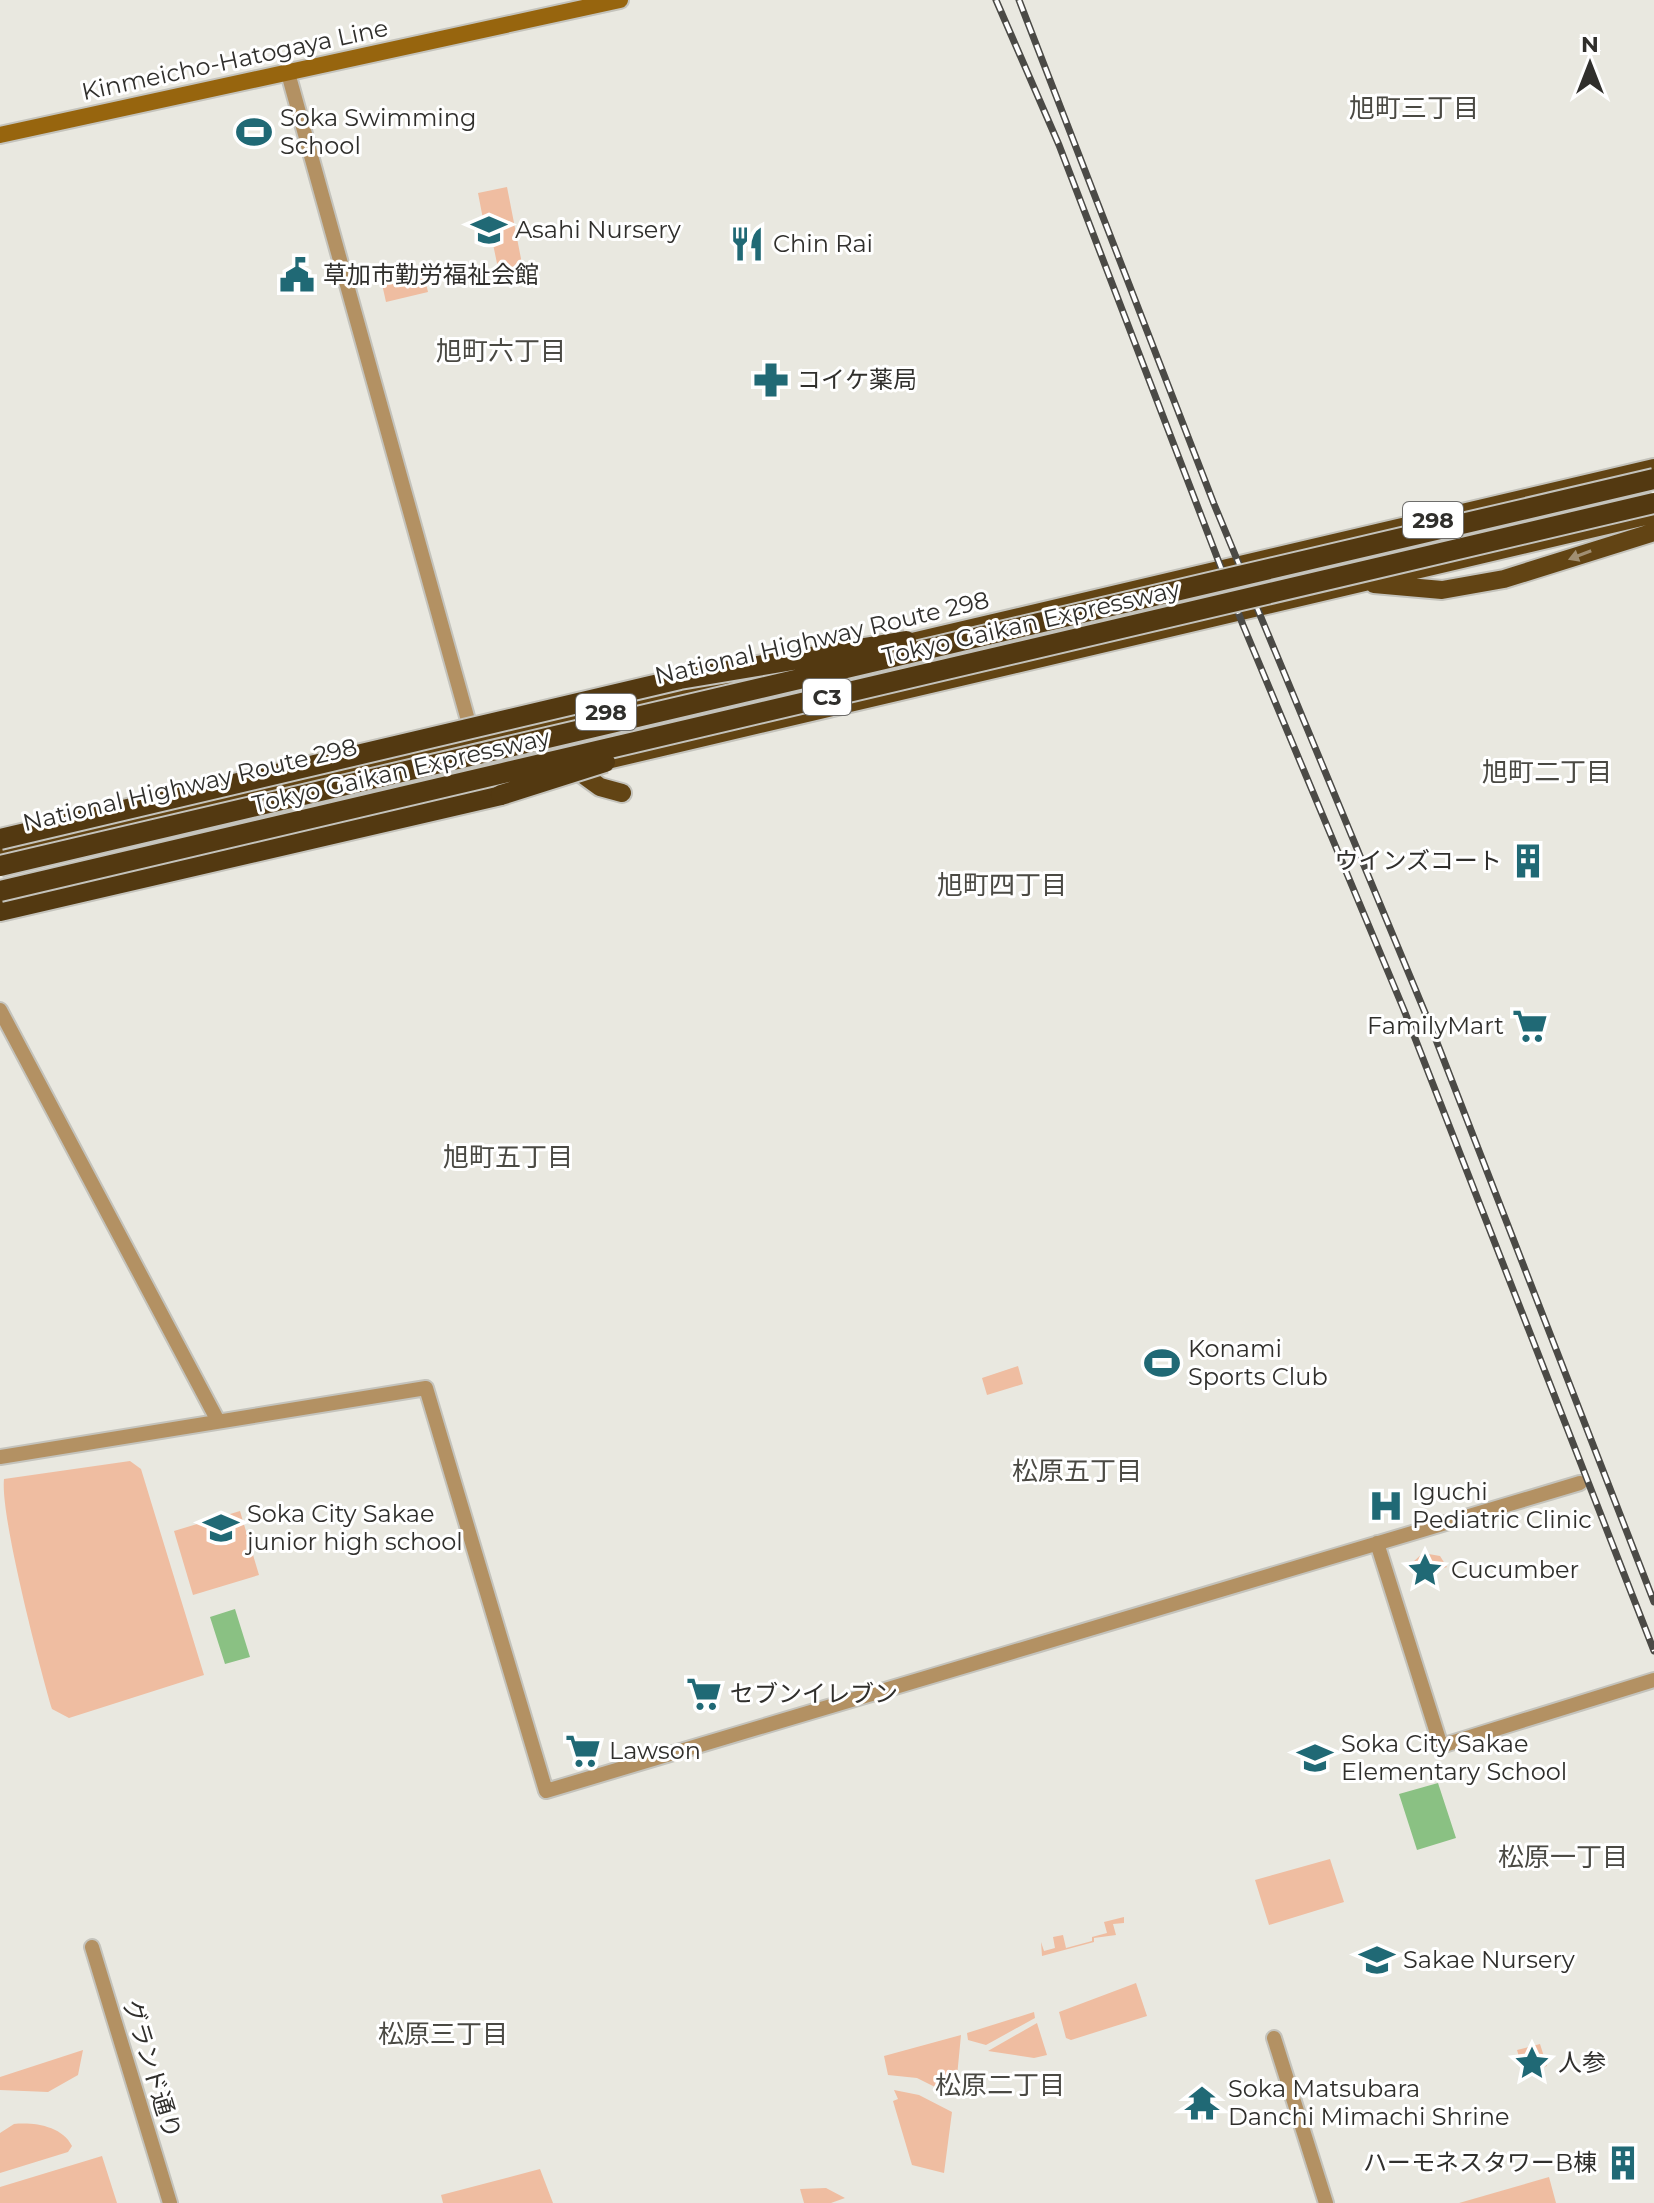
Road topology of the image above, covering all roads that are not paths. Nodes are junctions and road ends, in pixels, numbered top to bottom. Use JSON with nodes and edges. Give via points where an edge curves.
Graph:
{"nodes":[{"id":1,"x":620,"y":0,"type":"edge"},
{"id":2,"x":288,"y":73,"type":"junction"},
{"id":3,"x":0,"y":135,"type":"edge"},
{"id":4,"x":1654,"y":468,"type":"edge"},
{"id":5,"x":1654,"y":479,"type":"edge"},
{"id":6,"x":1654,"y":503,"type":"edge"},
{"id":7,"x":1654,"y":514,"type":"edge"},
{"id":8,"x":1654,"y":532,"type":"edge"},
{"id":9,"x":1363,"y":583,"type":"junction"},
{"id":10,"x":1116,"y":605,"type":"junction"},
{"id":11,"x":761,"y":713,"type":"junction"},
{"id":12,"x":475,"y":742,"type":"junction"},
{"id":13,"x":574,"y":768,"type":"junction"},
{"id":14,"x":487,"y":789,"type":"junction"},
{"id":15,"x":622,"y":793,"type":"dead end"},
{"id":16,"x":0,"y":839,"type":"edge"},
{"id":17,"x":0,"y":854,"type":"edge"},
{"id":18,"x":0,"y":866,"type":"edge"},
{"id":19,"x":0,"y":891,"type":"edge"},
{"id":20,"x":6,"y":907,"type":"edge"},
{"id":21,"x":0,"y":1010,"type":"edge"},
{"id":22,"x":218,"y":1421,"type":"junction"},
{"id":23,"x":0,"y":1457,"type":"edge"},
{"id":24,"x":1580,"y":1483,"type":"dead end"},
{"id":25,"x":1377,"y":1543,"type":"junction"},
{"id":26,"x":1654,"y":1680,"type":"edge"},
{"id":27,"x":92,"y":1947,"type":"dead end"},
{"id":28,"x":1274,"y":2038,"type":"dead end"},
{"id":29,"x":170,"y":2203,"type":"edge"},
{"id":30,"x":1326,"y":2203,"type":"edge"}],
"edges":[{"from":1,"to":2,"type":"main road","name":"Kinmeicho-Hatogaya Line"},
{"from":2,"to":3,"type":"main road","name":"Kinmeicho-Hatogaya Line"},
{"from":2,"to":12,"type":"street"},
{"from":4,"to":12,"type":"highway","name":"National Highway Route 298","number":"298"},
{"from":5,"to":10,"type":"highway","name":"Tokyo Gaikan Expressway","number":"C3","bridge":true},
{"from":6,"to":11,"type":"highway","name":"Tokyo Gaikan Expressway","number":"C3","bridge":true},
{"from":7,"to":9,"type":"highway","number":"298"},
{"from":8,"to":9,"type":"highway","one_way":true,"via":[[1518,576],[1442,590]]},
{"from":9,"to":13,"type":"highway","number":"298"},
{"from":10,"to":16,"type":"highway","bridge":true,"via":[[680,679]]},
{"from":10,"to":18,"type":"highway","name":"Tokyo Gaikan Expressway","number":"C3","bridge":true},
{"from":11,"to":19,"type":"highway","name":"Tokyo Gaikan Expressway","number":"C3","bridge":true},
{"from":11,"to":20,"type":"highway","bridge":true,"via":[[501,795]]},
{"from":12,"to":14,"type":"street"},
{"from":12,"to":17,"type":"highway","name":"National Highway Route 298","number":"298"},
{"from":13,"to":14,"type":"highway","number":"298"},
{"from":13,"to":15,"type":"highway","via":[[600,787]]},
{"from":14,"to":20,"type":"highway","number":"298"},
{"from":21,"to":22,"type":"street"},
{"from":22,"to":23,"type":"street"},
{"from":22,"to":25,"type":"street","via":[[426,1388],[546,1791]]},
{"from":24,"to":25,"type":"street"},
{"from":25,"to":26,"type":"street","via":[[1441,1746]]},
{"from":27,"to":29,"type":"street","name":"グランド通り"},
{"from":28,"to":30,"type":"street"}]}
